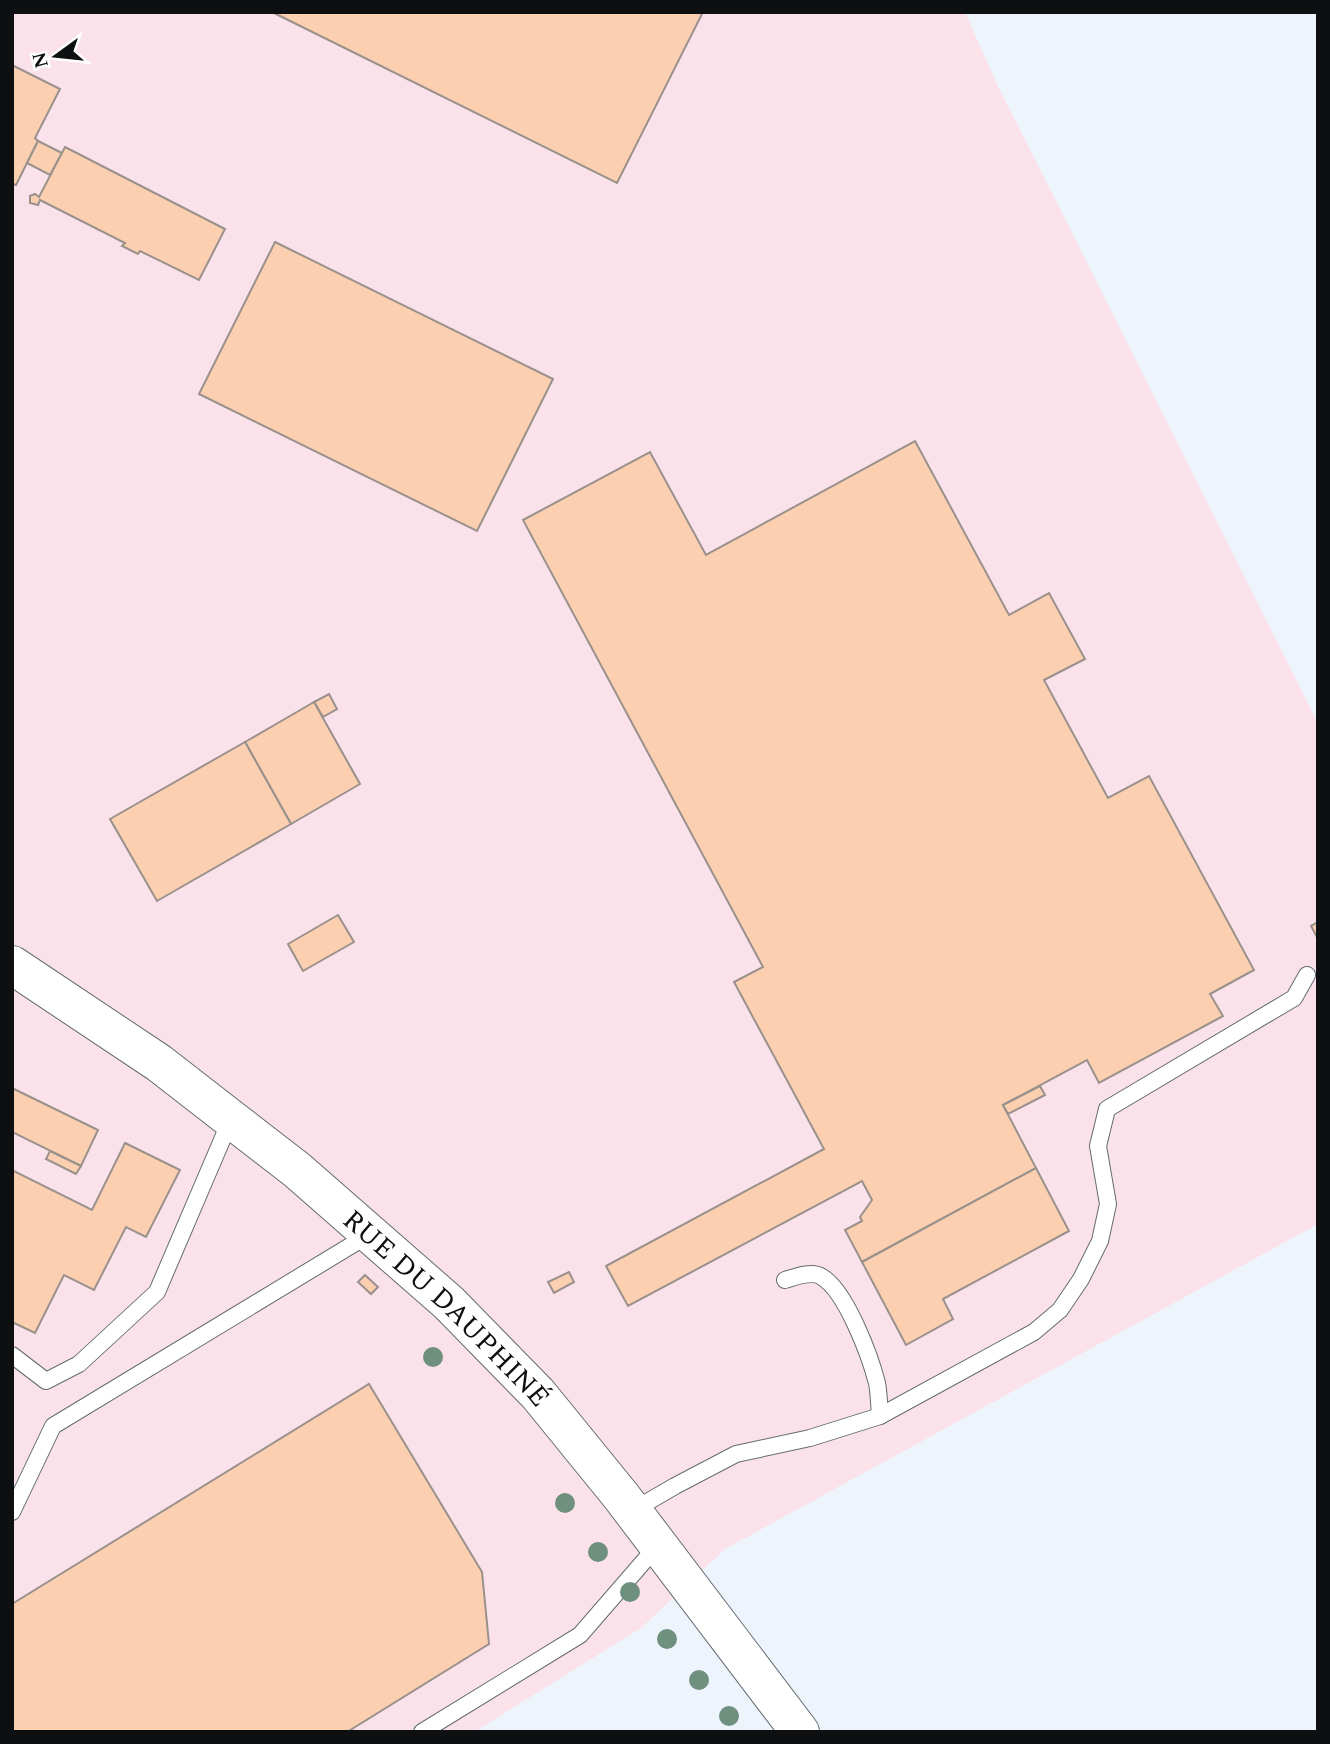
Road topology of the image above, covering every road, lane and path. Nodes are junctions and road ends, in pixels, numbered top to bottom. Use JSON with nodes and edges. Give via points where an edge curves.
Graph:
{"nodes":[{"id":1,"x":12,"y":965,"type":"edge"},
{"id":2,"x":1307,"y":975,"type":"dead end"},
{"id":3,"x":231,"y":1119,"type":"junction"},
{"id":4,"x":370,"y":1234,"type":"junction"},
{"id":5,"x":785,"y":1280,"type":"dead end"},
{"id":6,"x":12,"y":1355,"type":"edge"},
{"id":7,"x":880,"y":1416,"type":"junction"},
{"id":8,"x":632,"y":1511,"type":"junction"},
{"id":9,"x":12,"y":1512,"type":"edge"},
{"id":10,"x":658,"y":1545,"type":"junction"},
{"id":11,"x":422,"y":1732,"type":"edge"},
{"id":12,"x":800,"y":1732,"type":"edge"}],
"edges":[{"from":1,"to":3,"type":"main road","name":"RUE DU DAUPHINÉ","via":[[159,1063]]},
{"from":2,"to":7,"type":"lane","via":[[1294,998],[1107,1109],[1098,1146],[1108,1204],[1100,1241],[1060,1310],[1034,1332]]},
{"from":3,"to":4,"type":"main road","name":"RUE DU DAUPHINÉ"},
{"from":3,"to":6,"type":"lane","via":[[157,1292],[79,1364],[46,1381]]},
{"from":4,"to":8,"type":"main road","name":"RUE DU DAUPHINÉ","via":[[449,1303],[538,1394]]},
{"from":4,"to":9,"type":"lane","via":[[53,1426]]},
{"from":5,"to":7,"type":"lane","via":[[821,1276],[840,1297],[862,1338],[877,1384]]},
{"from":7,"to":8,"type":"lane","via":[[736,1454]]},
{"from":8,"to":10,"type":"main road","name":"RUE DU DAUPHINÉ"},
{"from":10,"to":11,"type":"lane","via":[[580,1635]]},
{"from":10,"to":12,"type":"main road","name":"RUE DU DAUPHINÉ"}]}
